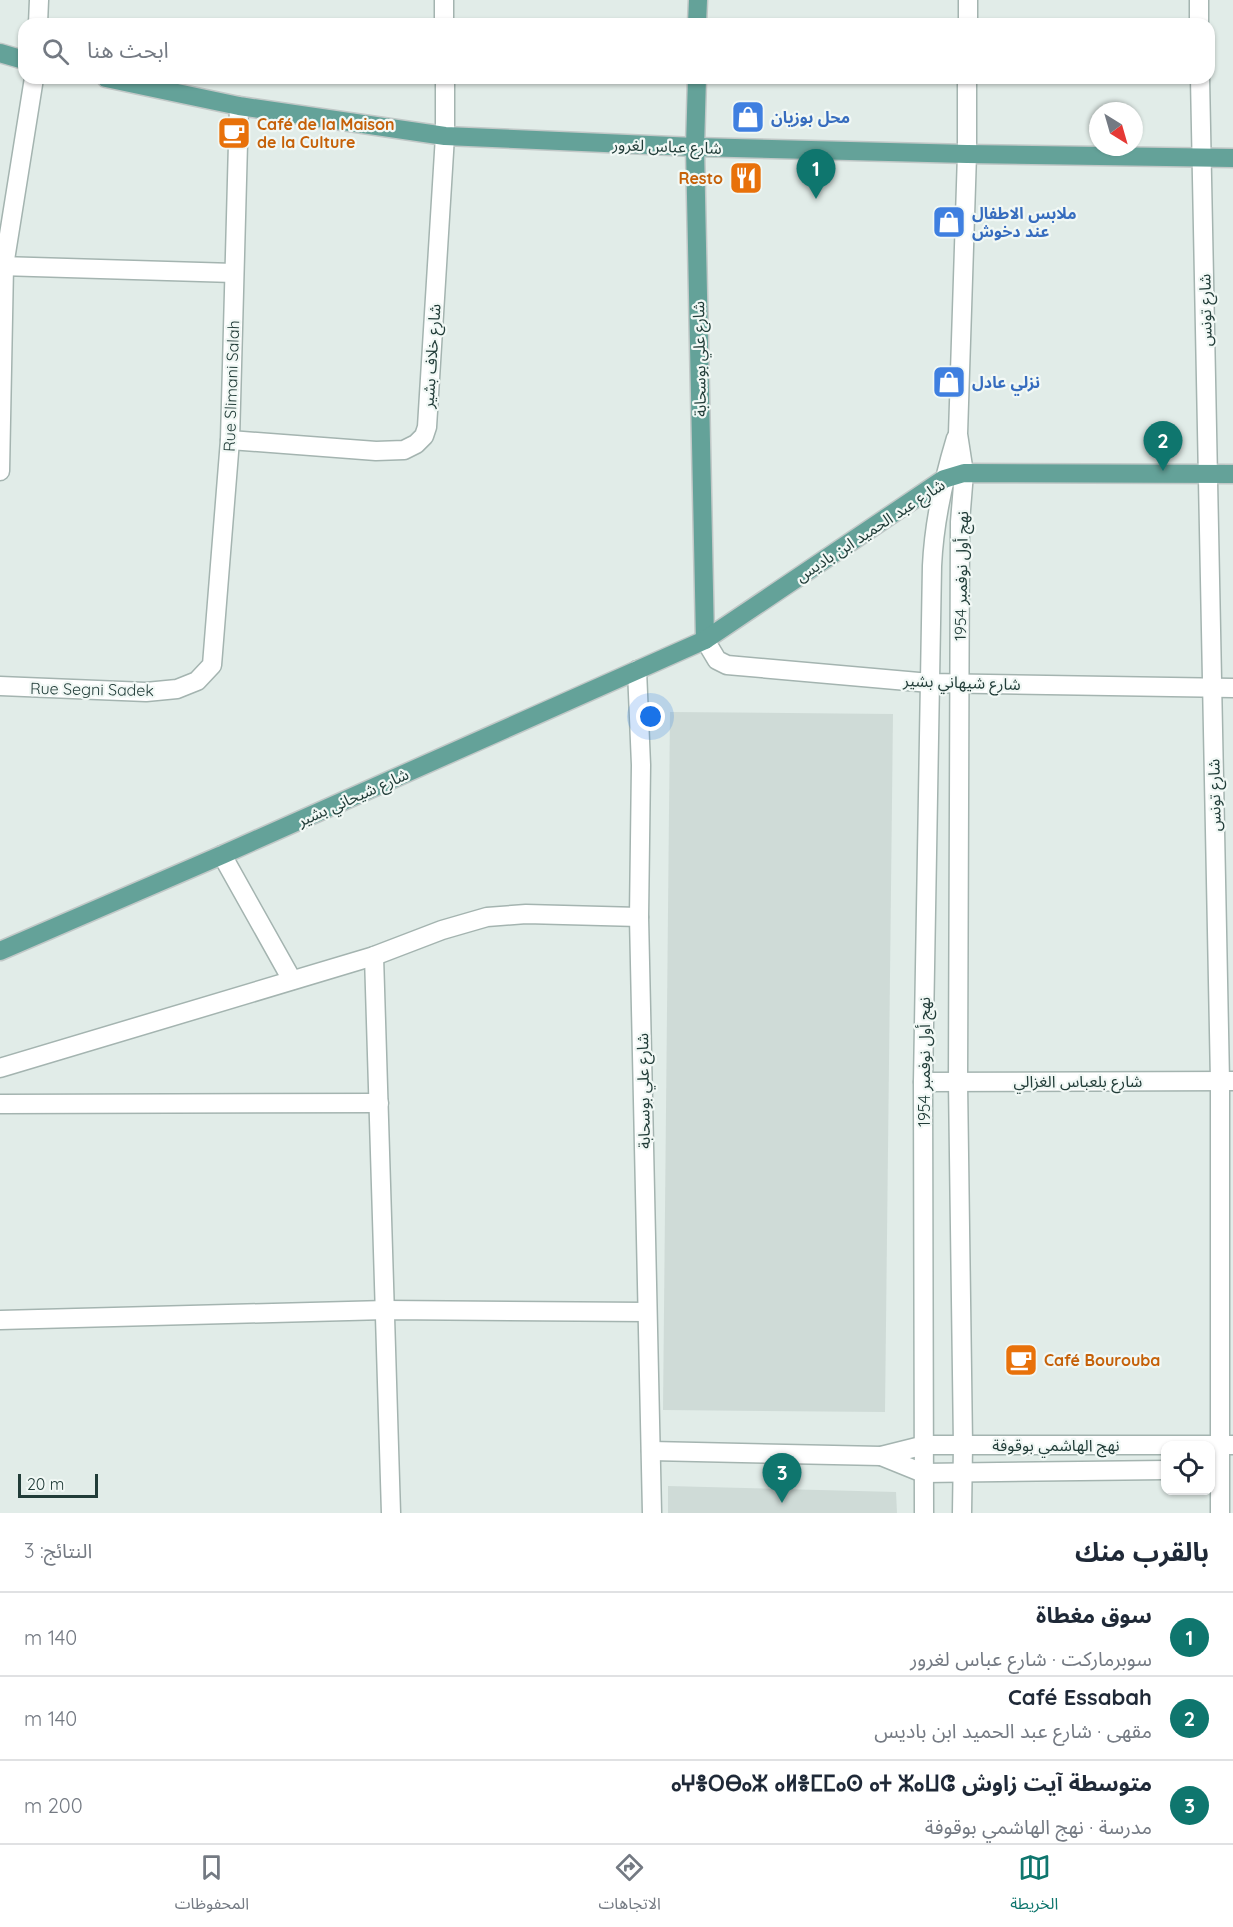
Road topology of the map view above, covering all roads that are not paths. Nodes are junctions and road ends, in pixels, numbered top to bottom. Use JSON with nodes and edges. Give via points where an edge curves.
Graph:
{"nodes":[{"id":1,"x":39,"y":0,"type":"edge"},
{"id":2,"x":444,"y":0,"type":"edge"},
{"id":3,"x":698,"y":0,"type":"edge"},
{"id":4,"x":968,"y":0,"type":"edge"},
{"id":5,"x":1199,"y":0,"type":"edge"},
{"id":6,"x":38,"y":18,"type":"edge"},
{"id":7,"x":444,"y":18,"type":"edge"},
{"id":8,"x":698,"y":18,"type":"edge"},
{"id":9,"x":968,"y":18,"type":"edge"},
{"id":10,"x":1199,"y":18,"type":"edge"},
{"id":11,"x":0,"y":53,"type":"edge"},
{"id":12,"x":18,"y":58,"type":"edge"},
{"id":13,"x":33,"y":84,"type":"edge"},
{"id":14,"x":134,"y":84,"type":"edge"},
{"id":15,"x":445,"y":84,"type":"edge"},
{"id":16,"x":697,"y":84,"type":"edge"},
{"id":17,"x":967,"y":84,"type":"edge"},
{"id":18,"x":1200,"y":84,"type":"edge"},
{"id":19,"x":239,"y":106,"type":"junction"},
{"id":20,"x":445,"y":136,"type":"junction"},
{"id":21,"x":695,"y":147,"type":"junction"},
{"id":22,"x":967,"y":154,"type":"junction"},
{"id":23,"x":1201,"y":158,"type":"junction"},
{"id":24,"x":1233,"y":158,"type":"edge"},
{"id":25,"x":2,"y":266,"type":"edge"},
{"id":26,"x":234,"y":273,"type":"junction"},
{"id":27,"x":958,"y":434,"type":"junction"},
{"id":28,"x":230,"y":440,"type":"junction"},
{"id":29,"x":0,"y":471,"type":"edge"},
{"id":30,"x":964,"y":474,"type":"junction"},
{"id":31,"x":1233,"y":474,"type":"edge"},
{"id":32,"x":1208,"y":475,"type":"junction"},
{"id":33,"x":944,"y":479,"type":"junction"},
{"id":34,"x":705,"y":640,"type":"junction"},
{"id":35,"x":212,"y":665,"type":"joint"},
{"id":36,"x":637,"y":670,"type":"junction"},
{"id":37,"x":930,"y":683,"type":"junction"},
{"id":38,"x":960,"y":683,"type":"junction"},
{"id":39,"x":0,"y":687,"type":"edge"},
{"id":40,"x":1211,"y":687,"type":"junction"},
{"id":41,"x":1233,"y":688,"type":"edge"},
{"id":42,"x":222,"y":855,"type":"junction"},
{"id":43,"x":639,"y":917,"type":"junction"},
{"id":44,"x":0,"y":951,"type":"edge"},
{"id":45,"x":374,"y":956,"type":"junction"},
{"id":46,"x":292,"y":980,"type":"junction"},
{"id":47,"x":0,"y":1068,"type":"edge"},
{"id":48,"x":1226,"y":1081,"type":"edge"},
{"id":49,"x":923,"y":1082,"type":"junction"},
{"id":50,"x":958,"y":1082,"type":"junction"},
{"id":51,"x":379,"y":1102,"type":"junction"},
{"id":52,"x":0,"y":1104,"type":"edge"},
{"id":53,"x":941,"y":1155,"type":"junction"},
{"id":54,"x":386,"y":1310,"type":"junction"},
{"id":55,"x":647,"y":1312,"type":"junction"},
{"id":56,"x":0,"y":1320,"type":"edge"},
{"id":57,"x":924,"y":1445,"type":"junction"},
{"id":58,"x":963,"y":1445,"type":"junction"},
{"id":59,"x":1226,"y":1445,"type":"edge"},
{"id":60,"x":651,"y":1452,"type":"junction"},
{"id":61,"x":881,"y":1456,"type":"junction"},
{"id":62,"x":1161,"y":1470,"type":"edge"},
{"id":63,"x":1221,"y":1470,"type":"edge"},
{"id":64,"x":923,"y":1473,"type":"junction"},
{"id":65,"x":962,"y":1473,"type":"junction"},
{"id":66,"x":391,"y":1513,"type":"edge"},
{"id":67,"x":652,"y":1513,"type":"edge"},
{"id":68,"x":924,"y":1513,"type":"edge"},
{"id":69,"x":962,"y":1513,"type":"edge"},
{"id":70,"x":1220,"y":1513,"type":"edge"}],
"edges":[{"from":1,"to":6,"type":"street"},
{"from":2,"to":7,"type":"street"},
{"from":3,"to":8,"type":"main road"},
{"from":4,"to":9,"type":"street"},
{"from":5,"to":10,"type":"street"},
{"from":11,"to":12,"type":"main road"},
{"from":13,"to":25,"type":"street"},
{"from":14,"to":19,"type":"main road","name":"شارع عباس لغرور"},
{"from":15,"to":20,"type":"street","name":"شارع خلاف بشير"},
{"from":16,"to":21,"type":"main road","name":"شارع علي بوسحابة"},
{"from":17,"to":22,"type":"street"},
{"from":18,"to":23,"type":"street","name":"شارع تونس"},
{"from":19,"to":20,"type":"main road","name":"شارع عباس لغرور"},
{"from":19,"to":26,"type":"street","name":"Rue Slimani Salah"},
{"from":20,"to":21,"type":"main road","name":"شارع عباس لغرور"},
{"from":20,"to":28,"type":"street","name":"شارع خلاف بشير","via":[[424,436],[404,450],[385,451]]},
{"from":21,"to":22,"type":"main road","name":"شارع عباس لغرور"},
{"from":21,"to":34,"type":"main road","name":"شارع علي بوسحابة"},
{"from":22,"to":23,"type":"main road","name":"شارع عباس لغرور"},
{"from":22,"to":27,"type":"street"},
{"from":23,"to":24,"type":"main road","name":"شارع عباس لغرور"},
{"from":23,"to":32,"type":"street","name":"شارع تونس"},
{"from":25,"to":26,"type":"street"},
{"from":25,"to":29,"type":"street"},
{"from":26,"to":28,"type":"street","name":"Rue Slimani Salah"},
{"from":27,"to":30,"type":"street","name":"نهج أول نوفمبر 1954"},
{"from":27,"to":33,"type":"street","name":"نهج أول نوفمبر 1954"},
{"from":28,"to":35,"type":"street","name":"Rue Slimani Salah"},
{"from":30,"to":32,"type":"main road","name":"شارع عبد الحميد ابن باديس"},
{"from":30,"to":33,"type":"main road","name":"شارع عبد الحميد ابن باديس"},
{"from":30,"to":38,"type":"street","name":"نهج أول نوفمبر 1954","via":[[960,522]]},
{"from":31,"to":32,"type":"main road","name":"شارع عبد الحميد ابن باديس"},
{"from":32,"to":40,"type":"street","name":"شارع تونس"},
{"from":33,"to":34,"type":"main road","name":"شارع عبد الحميد ابن باديس"},
{"from":33,"to":37,"type":"street","name":"نهج أول نوفمبر 1954","via":[[933,531]]},
{"from":34,"to":36,"type":"main road","name":"شارع شيحاني بشير"},
{"from":34,"to":37,"type":"street","name":"شارع شيهاني بشير","via":[[717,660],[727,665]]},
{"from":35,"to":39,"type":"street","name":"Rue Segni Sadek","via":[[197,681],[177,689],[146,692]]},
{"from":36,"to":42,"type":"main road","name":"شارع شيحاني بشير"},
{"from":36,"to":43,"type":"street","name":"شارع علي بوسحابة","via":[[641,765]]},
{"from":37,"to":38,"type":"street","name":"شارع شيهاني بشير"},
{"from":37,"to":49,"type":"street","name":"نهج أول نوفمبر 1954"},
{"from":38,"to":40,"type":"street","name":"شارع شيهاني بشير"},
{"from":38,"to":50,"type":"street","name":"نهج أول نوفمبر 1954"},
{"from":40,"to":41,"type":"street","name":"شارع شيهاني بشير"},
{"from":40,"to":48,"type":"street","name":"شارع تونس"},
{"from":42,"to":44,"type":"main road","name":"شارع شيحاني بشير"},
{"from":42,"to":46,"type":"street"},
{"from":43,"to":45,"type":"street","via":[[487,917]]},
{"from":43,"to":55,"type":"street","name":"شارع علي بوسحابة"},
{"from":45,"to":46,"type":"street"},
{"from":45,"to":51,"type":"street"},
{"from":46,"to":47,"type":"street"},
{"from":48,"to":50,"type":"street","name":"شارع بلعباس الغزالي"},
{"from":48,"to":59,"type":"street","name":"شارع تونس"},
{"from":49,"to":50,"type":"street","name":"شارع بلعباس الغزالي"},
{"from":49,"to":53,"type":"street","name":"نهج أول نوفمبر 1954"},
{"from":50,"to":53,"type":"street","name":"نهج أول نوفمبر 1954"},
{"from":51,"to":52,"type":"street"},
{"from":51,"to":54,"type":"street"},
{"from":53,"to":57,"type":"street","name":"نهج أول نوفمبر 1954"},
{"from":53,"to":58,"type":"street","name":"نهج أول نوفمبر 1954"},
{"from":54,"to":55,"type":"street"},
{"from":54,"to":56,"type":"street"},
{"from":54,"to":66,"type":"street"},
{"from":55,"to":60,"type":"street","name":"شارع علي بوسحابة"},
{"from":57,"to":58,"type":"street","name":"نهج الهاشمي بوقوفة"},
{"from":57,"to":61,"type":"street","name":"نهج الهاشمي بوقوفة"},
{"from":57,"to":64,"type":"street","name":"نهج أول نوفمبر 1954"},
{"from":58,"to":59,"type":"street","name":"نهج الهاشمي بوقوفة"},
{"from":58,"to":65,"type":"street","name":"نهج أول نوفمبر 1954"},
{"from":59,"to":63,"type":"street","name":"شارع تونس"},
{"from":60,"to":61,"type":"street","name":"نهج الهاشمي بوقوفة"},
{"from":60,"to":67,"type":"street","name":"شارع علي بوسحابة"},
{"from":61,"to":64,"type":"street","name":"نهج الهاشمي بوقوفة"},
{"from":62,"to":65,"type":"street","name":"نهج الهاشمي بوقوفة"},
{"from":63,"to":70,"type":"street","name":"شارع تونس"},
{"from":64,"to":65,"type":"street","name":"نهج الهاشمي بوقوفة"},
{"from":64,"to":68,"type":"street","name":"نهج أول نوفمبر 1954"},
{"from":65,"to":69,"type":"street","name":"نهج أول نوفمبر 1954"}]}
